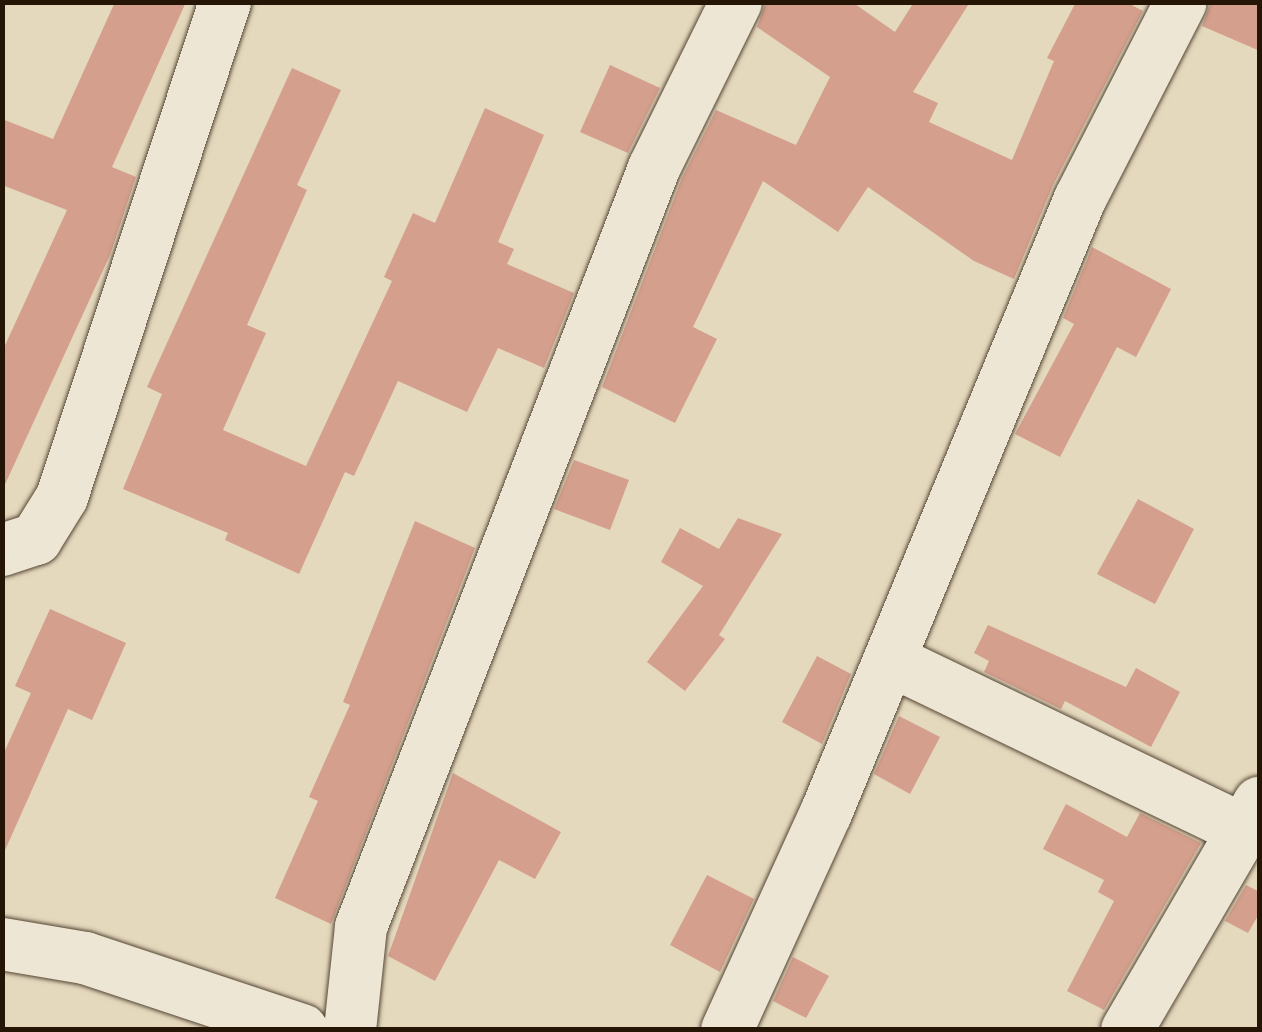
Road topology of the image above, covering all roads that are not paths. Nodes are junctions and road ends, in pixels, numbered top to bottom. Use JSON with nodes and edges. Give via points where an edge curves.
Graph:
{"nodes":[{"id":1,"x":226,"y":2,"type":"edge"},
{"id":2,"x":736,"y":2,"type":"edge"},
{"id":3,"x":1181,"y":2,"type":"edge"},
{"id":4,"x":2,"y":550,"type":"edge"},
{"id":5,"x":890,"y":660,"type":"junction"},
{"id":6,"x":1251,"y":816,"type":"edge"},
{"id":7,"x":2,"y":944,"type":"edge"},
{"id":8,"x":302,"y":1030,"type":"edge"},
{"id":9,"x":350,"y":1030,"type":"edge"},
{"id":10,"x":727,"y":1030,"type":"edge"},
{"id":11,"x":1127,"y":1030,"type":"edge"}],
"edges":[{"from":1,"to":4,"type":"street","via":[[62,497],[36,540]]},
{"from":2,"to":9,"type":"street","via":[[654,168],[361,927]]},
{"from":3,"to":5,"type":"street","via":[[1080,198]]},
{"from":5,"to":6,"type":"street"},
{"from":5,"to":10,"type":"street"},
{"from":6,"to":11,"type":"street"},
{"from":7,"to":8,"type":"street","via":[[85,958]]}]}
